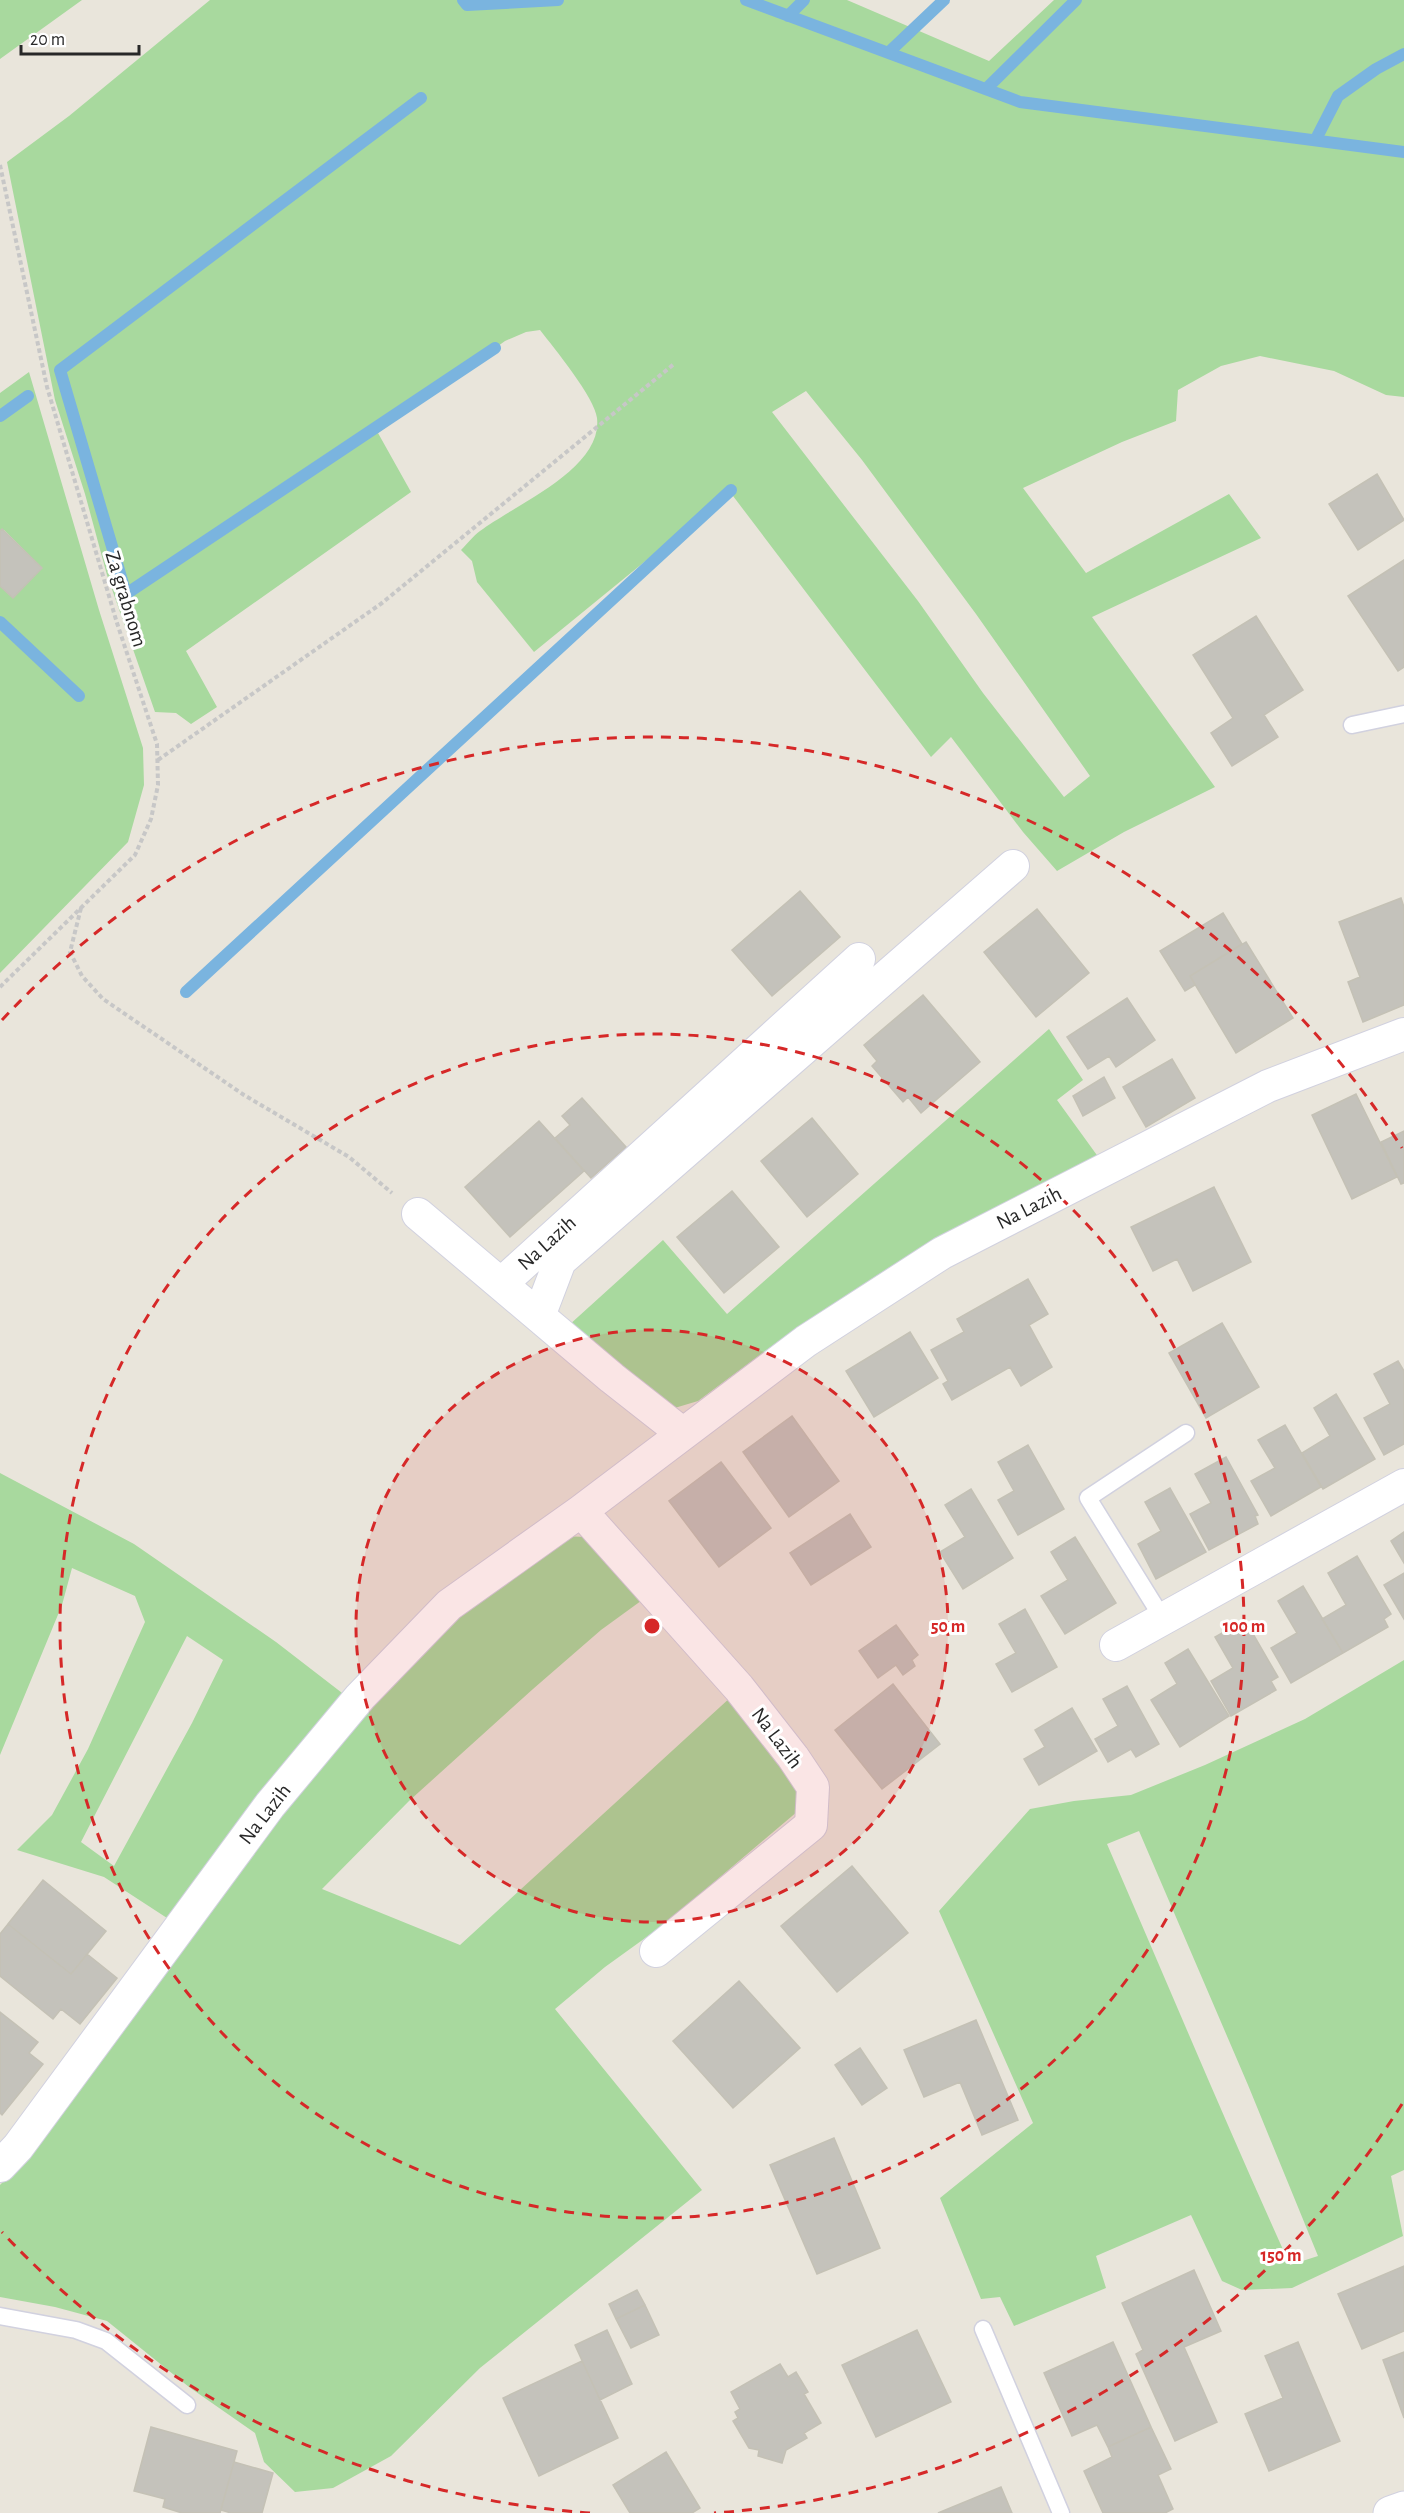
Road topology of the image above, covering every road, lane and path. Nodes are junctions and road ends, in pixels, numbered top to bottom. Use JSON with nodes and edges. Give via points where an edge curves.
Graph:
{"nodes":[{"id":1,"x":0,"y":165,"type":"edge"},
{"id":2,"x":674,"y":364,"type":"dead end"},
{"id":3,"x":1404,"y":714,"type":"edge"},
{"id":4,"x":1352,"y":725,"type":"dead end"},
{"id":5,"x":158,"y":761,"type":"junction"},
{"id":6,"x":1013,"y":866,"type":"dead end"},
{"id":7,"x":81,"y":907,"type":"junction"},
{"id":8,"x":860,"y":959,"type":"dead end"},
{"id":9,"x":0,"y":987,"type":"edge"},
{"id":10,"x":1404,"y":1034,"type":"edge"},
{"id":11,"x":418,"y":1214,"type":"joint"},
{"id":12,"x":501,"y":1284,"type":"junction"},
{"id":13,"x":539,"y":1316,"type":"junction"},
{"id":14,"x":682,"y":1433,"type":"junction"},
{"id":15,"x":1186,"y":1433,"type":"dead end"},
{"id":16,"x":1404,"y":1485,"type":"edge"},
{"id":17,"x":581,"y":1511,"type":"junction"},
{"id":18,"x":1164,"y":1619,"type":"junction"},
{"id":19,"x":1116,"y":1645,"type":"dead end"},
{"id":20,"x":656,"y":1952,"type":"dead end"},
{"id":21,"x":0,"y":2166,"type":"edge"},
{"id":22,"x":0,"y":2316,"type":"edge"},
{"id":23,"x":983,"y":2329,"type":"dead end"},
{"id":24,"x":187,"y":2405,"type":"dead end"},
{"id":25,"x":1404,"y":2508,"type":"edge"},
{"id":26,"x":1061,"y":2513,"type":"edge"},
{"id":27,"x":1390,"y":2513,"type":"edge"}],
"edges":[{"from":1,"to":5,"type":"path","name":"Za grabnom","via":[[47,387],[157,744]]},
{"from":2,"to":5,"type":"path","via":[[382,603]]},
{"from":3,"to":4,"type":"lane"},
{"from":5,"to":7,"type":"path","name":"Za grabnom","via":[[151,819],[135,855]]},
{"from":6,"to":13,"type":"street","name":"Na Lazih","via":[[560,1261]]},
{"from":7,"to":9,"type":"path","name":"Za grabnom"},
{"from":7,"to":11,"type":"path","via":[[70,952],[82,976],[103,999],[244,1095],[349,1157]]},
{"from":8,"to":12,"type":"street","name":"Na Lazih"},
{"from":10,"to":14,"type":"street","name":"Na Lazih","via":[[1268,1086],[942,1253],[806,1341]]},
{"from":11,"to":12,"type":"street","name":"Na Lazih"},
{"from":12,"to":13,"type":"street","name":"Na Lazih"},
{"from":13,"to":14,"type":"street","name":"Na Lazih"},
{"from":14,"to":17,"type":"street","name":"Na Lazih"},
{"from":15,"to":18,"type":"lane","via":[[1088,1498]]},
{"from":16,"to":18,"type":"street"},
{"from":17,"to":20,"type":"street","name":"Na Lazih","via":[[739,1688],[813,1787],[812,1825]]},
{"from":17,"to":21,"type":"street","name":"Na Lazih","via":[[449,1605],[360,1697],[270,1805],[18,2147]]},
{"from":18,"to":19,"type":"street"},
{"from":22,"to":24,"type":"lane","via":[[76,2330],[106,2341]]},
{"from":23,"to":26,"type":"lane"},
{"from":25,"to":27,"type":"main road"}]}
